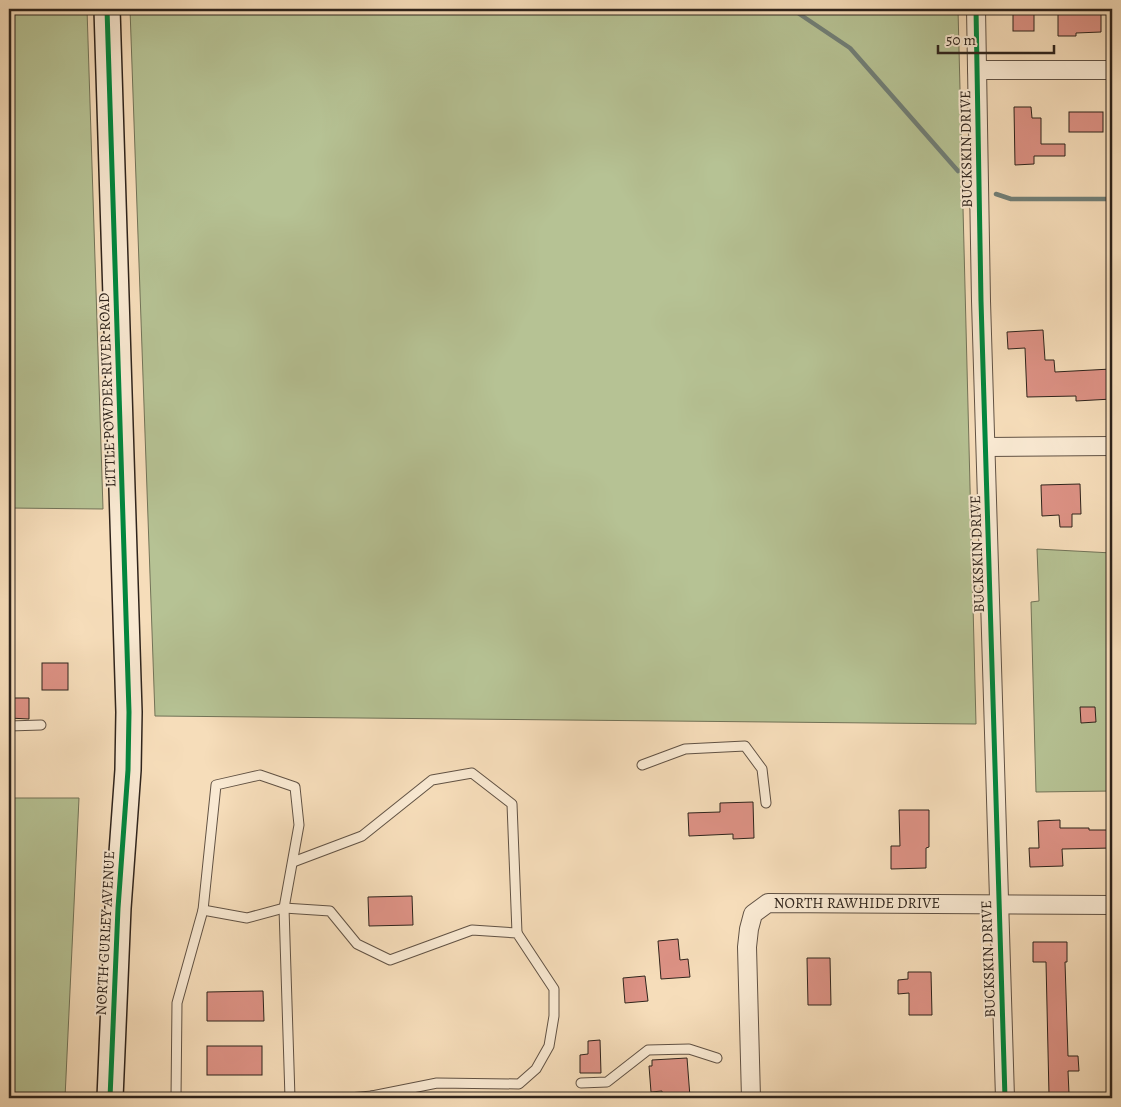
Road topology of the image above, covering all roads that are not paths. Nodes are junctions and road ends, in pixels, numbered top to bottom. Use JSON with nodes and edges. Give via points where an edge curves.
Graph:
{"nodes":[{"id":1,"x":107,"y":9,"type":"edge"},
{"id":2,"x":976,"y":9,"type":"edge"},
{"id":3,"x":977,"y":70,"type":"junction"},
{"id":4,"x":1112,"y":70,"type":"edge"},
{"id":5,"x":1112,"y":446,"type":"edge"},
{"id":6,"x":986,"y":447,"type":"junction"},
{"id":7,"x":41,"y":725,"type":"dead end"},
{"id":8,"x":9,"y":726,"type":"edge"},
{"id":9,"x":642,"y":765,"type":"dead end"},
{"id":10,"x":128,"y":770,"type":"joint"},
{"id":11,"x":766,"y":803,"type":"dead end"},
{"id":12,"x":293,"y":862,"type":"junction"},
{"id":13,"x":999,"y":903,"type":"junction"},
{"id":14,"x":1112,"y":905,"type":"edge"},
{"id":15,"x":284,"y":908,"type":"junction"},
{"id":16,"x":203,"y":910,"type":"junction"},
{"id":17,"x":517,"y":933,"type":"junction"},
{"id":18,"x":717,"y":1058,"type":"dead end"},
{"id":19,"x":582,"y":1083,"type":"dead end"},
{"id":20,"x":372,"y":1097,"type":"edge"},
{"id":21,"x":110,"y":1098,"type":"edge"},
{"id":22,"x":176,"y":1098,"type":"edge"},
{"id":23,"x":290,"y":1098,"type":"edge"},
{"id":24,"x":349,"y":1098,"type":"edge"},
{"id":25,"x":751,"y":1098,"type":"edge"},
{"id":26,"x":1005,"y":1098,"type":"edge"}],
"edges":[{"from":1,"to":10,"type":"street","name":"LITTLE POWDER RIVER ROAD","via":[[127,613]]},
{"from":2,"to":3,"type":"street","name":"BUCKSKIN DRIVE"},
{"from":3,"to":4,"type":"street"},
{"from":3,"to":6,"type":"street","name":"BUCKSKIN DRIVE"},
{"from":5,"to":6,"type":"street"},
{"from":6,"to":13,"type":"street","name":"BUCKSKIN DRIVE"},
{"from":7,"to":8,"type":"lane"},
{"from":9,"to":11,"type":"lane","via":[[685,749],[745,746],[762,769]]},
{"from":10,"to":21,"type":"street","name":"NORTH GURLEY AVENUE"},
{"from":12,"to":15,"type":"lane"},
{"from":12,"to":16,"type":"lane","via":[[299,825],[295,787],[260,774],[216,785]]},
{"from":12,"to":17,"type":"lane","via":[[362,836],[432,780],[472,773],[512,804]]},
{"from":13,"to":14,"type":"street","name":"NORTH RAWHIDE DRIVE"},
{"from":13,"to":25,"type":"street","name":"NORTH RAWHIDE DRIVE","via":[[786,902],[768,903],[753,914],[747,947]]},
{"from":13,"to":26,"type":"street","name":"BUCKSKIN DRIVE"},
{"from":15,"to":16,"type":"lane","via":[[247,918]]},
{"from":15,"to":17,"type":"lane","via":[[330,911],[356,944],[390,960],[472,930]]},
{"from":15,"to":23,"type":"lane"},
{"from":16,"to":22,"type":"lane","via":[[177,1003]]},
{"from":17,"to":20,"type":"lane","via":[[554,990],[549,1046],[536,1069],[519,1084],[438,1083]]},
{"from":18,"to":19,"type":"lane","via":[[689,1049],[648,1050],[607,1082]]},
{"from":20,"to":24,"type":"lane"}]}
